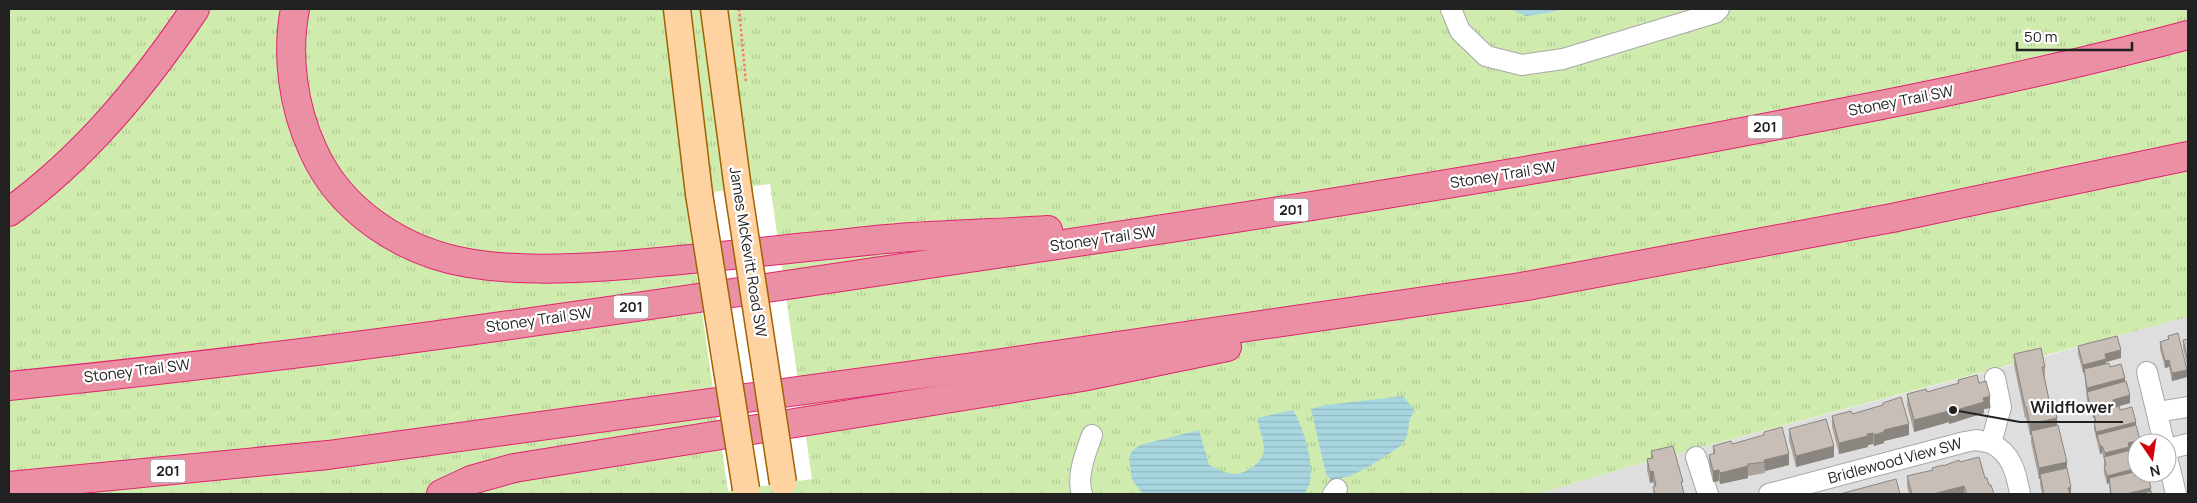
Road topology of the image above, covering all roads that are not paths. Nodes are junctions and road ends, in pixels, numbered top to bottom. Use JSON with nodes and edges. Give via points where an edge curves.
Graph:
{"nodes":[{"id":1,"x":195,"y":9,"type":"edge"},
{"id":2,"x":295,"y":9,"type":"edge"},
{"id":3,"x":677,"y":9,"type":"edge"},
{"id":4,"x":1451,"y":9,"type":"edge"},
{"id":5,"x":1720,"y":9,"type":"edge"},
{"id":6,"x":714,"y":11,"type":"edge"},
{"id":7,"x":2188,"y":35,"type":"edge"},
{"id":8,"x":2188,"y":156,"type":"edge"},
{"id":9,"x":9,"y":212,"type":"edge"},
{"id":10,"x":1244,"y":218,"type":"junction"},
{"id":11,"x":1521,"y":287,"type":"junction"},
{"id":12,"x":2148,"y":372,"type":"dead end"},
{"id":13,"x":1995,"y":378,"type":"dead end"},
{"id":14,"x":9,"y":386,"type":"edge"},
{"id":15,"x":2188,"y":407,"type":"edge"},
{"id":16,"x":2156,"y":412,"type":"junction"},
{"id":17,"x":2161,"y":433,"type":"edge"},
{"id":18,"x":1092,"y":435,"type":"dead end"},
{"id":19,"x":1992,"y":443,"type":"junction"},
{"id":20,"x":328,"y":455,"type":"junction"},
{"id":21,"x":1696,"y":457,"type":"dead end"},
{"id":22,"x":9,"y":486,"type":"edge"},
{"id":23,"x":784,"y":489,"type":"edge"},
{"id":24,"x":747,"y":491,"type":"edge"},
{"id":25,"x":70,"y":494,"type":"edge"},
{"id":26,"x":441,"y":494,"type":"edge"},
{"id":27,"x":1082,"y":494,"type":"edge"},
{"id":28,"x":1708,"y":494,"type":"edge"},
{"id":29,"x":1769,"y":494,"type":"edge"},
{"id":30,"x":2020,"y":494,"type":"edge"}],
"edges":[{"from":1,"to":9,"type":"highway","via":[[141,86],[105,127],[65,166]]},
{"from":2,"to":10,"type":"highway","via":[[292,36],[294,83],[306,136],[318,162],[354,208],[376,226],[434,254],[468,263],[582,268],[912,237]]},
{"from":3,"to":24,"type":"main road","bridge":true,"via":[[699,194]]},
{"from":4,"to":5,"type":"street","via":[[1460,31],[1486,56],[1522,65],[1563,59]]},
{"from":6,"to":23,"type":"main road","name":"James McKevitt Road SW","bridge":true},
{"from":7,"to":10,"type":"highway","name":"Stoney Trail SW","number":"201","via":[[1974,87],[1779,125]]},
{"from":8,"to":11,"type":"highway","number":"201","via":[[1892,218]]},
{"from":10,"to":14,"type":"highway","name":"Stoney Trail SW","number":"201","via":[[477,329]]},
{"from":11,"to":20,"type":"highway","number":"201","via":[[986,366]]},
{"from":11,"to":26,"type":"highway","via":[[1082,377],[514,468],[471,480]]},
{"from":12,"to":16,"type":"street"},
{"from":13,"to":19,"type":"street","via":[[2001,407]]},
{"from":15,"to":16,"type":"street"},
{"from":16,"to":17,"type":"street"},
{"from":18,"to":27,"type":"street","via":[[1082,465]]},
{"from":19,"to":29,"type":"street","name":"Bridlewood View SW","via":[[1965,442]]},
{"from":19,"to":30,"type":"street","via":[[2010,459]]},
{"from":20,"to":22,"type":"highway","number":"201"},
{"from":20,"to":25,"type":"highway"},
{"from":21,"to":28,"type":"street"}]}
